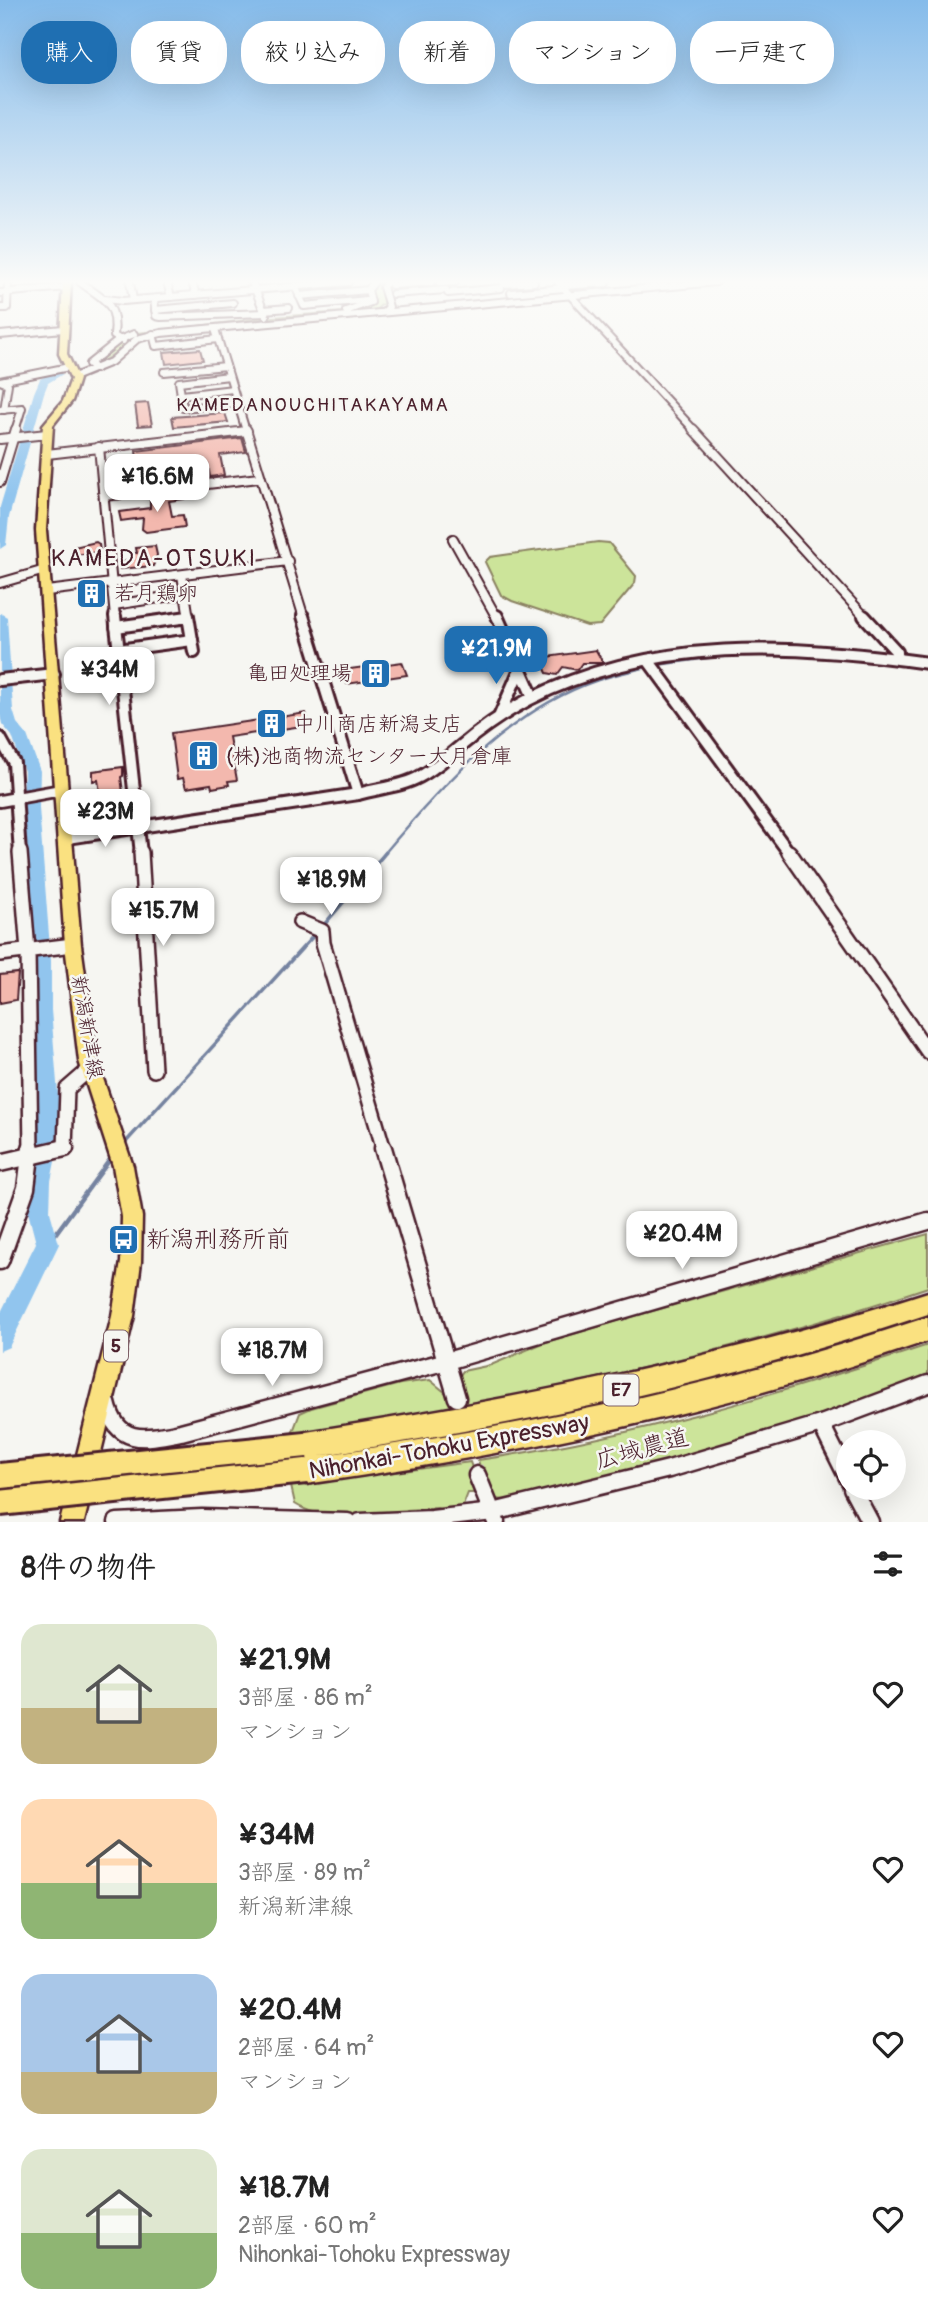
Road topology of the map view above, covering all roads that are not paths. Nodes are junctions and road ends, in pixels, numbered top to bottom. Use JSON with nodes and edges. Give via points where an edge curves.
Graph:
{"nodes":[{"id":1,"x":63,"y":353,"type":"edge"},
{"id":2,"x":103,"y":353,"type":"edge"},
{"id":3,"x":121,"y":353,"type":"edge"},
{"id":4,"x":222,"y":353,"type":"edge"},
{"id":5,"x":623,"y":353,"type":"edge"},
{"id":6,"x":226,"y":366,"type":"junction"},
{"id":7,"x":96,"y":369,"type":"junction"},
{"id":8,"x":72,"y":372,"type":"junction"},
{"id":9,"x":164,"y":372,"type":"dead end"},
{"id":10,"x":229,"y":376,"type":"junction"},
{"id":11,"x":0,"y":382,"type":"edge"},
{"id":12,"x":233,"y":389,"type":"junction"},
{"id":13,"x":182,"y":395,"type":"junction"},
{"id":14,"x":237,"y":403,"type":"junction"},
{"id":15,"x":2,"y":410,"type":"edge"},
{"id":16,"x":247,"y":431,"type":"junction"},
{"id":17,"x":41,"y":435,"type":"junction"},
{"id":18,"x":18,"y":438,"type":"junction"},
{"id":19,"x":0,"y":439,"type":"edge"},
{"id":20,"x":99,"y":447,"type":"junction"},
{"id":21,"x":10,"y":452,"type":"junction"},
{"id":22,"x":0,"y":453,"type":"edge"},
{"id":23,"x":47,"y":454,"type":"junction"},
{"id":24,"x":2,"y":469,"type":"edge"},
{"id":25,"x":259,"y":478,"type":"junction"},
{"id":26,"x":0,"y":481,"type":"edge"},
{"id":27,"x":104,"y":496,"type":"junction"},
{"id":28,"x":453,"y":539,"type":"dead end"},
{"id":29,"x":288,"y":561,"type":"junction"},
{"id":30,"x":45,"y":570,"type":"junction"},
{"id":31,"x":182,"y":575,"type":"junction"},
{"id":32,"x":0,"y":583,"type":"edge"},
{"id":33,"x":113,"y":583,"type":"junction"},
{"id":34,"x":47,"y":591,"type":"junction"},
{"id":35,"x":185,"y":594,"type":"junction"},
{"id":36,"x":114,"y":605,"type":"junction"},
{"id":37,"x":188,"y":617,"type":"junction"},
{"id":38,"x":116,"y":626,"type":"junction"},
{"id":39,"x":192,"y":640,"type":"junction"},
{"id":40,"x":118,"y":650,"type":"junction"},
{"id":41,"x":194,"y":652,"type":"dead end"},
{"id":42,"x":895,"y":657,"type":"junction"},
{"id":43,"x":928,"y":663,"type":"edge"},
{"id":44,"x":651,"y":664,"type":"junction"},
{"id":45,"x":520,"y":669,"type":"junction"},
{"id":46,"x":54,"y":674,"type":"junction"},
{"id":47,"x":0,"y":680,"type":"edge"},
{"id":48,"x":533,"y":698,"type":"junction"},
{"id":49,"x":499,"y":715,"type":"junction"},
{"id":50,"x":0,"y":738,"type":"edge"},
{"id":51,"x":61,"y":790,"type":"junction"},
{"id":52,"x":358,"y":794,"type":"junction"},
{"id":53,"x":15,"y":799,"type":"junction"},
{"id":54,"x":0,"y":801,"type":"edge"},
{"id":55,"x":139,"y":827,"type":"junction"},
{"id":56,"x":67,"y":838,"type":"junction"},
{"id":57,"x":300,"y":922,"type":"dead end"},
{"id":58,"x":73,"y":945,"type":"junction"},
{"id":59,"x":28,"y":951,"type":"junction"},
{"id":60,"x":0,"y":954,"type":"edge"},
{"id":61,"x":928,"y":1052,"type":"edge"},
{"id":62,"x":90,"y":1069,"type":"junction"},
{"id":63,"x":154,"y":1070,"type":"dead end"},
{"id":64,"x":31,"y":1158,"type":"junction"},
{"id":65,"x":0,"y":1163,"type":"edge"},
{"id":66,"x":928,"y":1221,"type":"edge"},
{"id":67,"x":0,"y":1261,"type":"edge"},
{"id":68,"x":928,"y":1303,"type":"edge"},
{"id":69,"x":928,"y":1329,"type":"edge"},
{"id":70,"x":447,"y":1361,"type":"junction"},
{"id":71,"x":928,"y":1384,"type":"edge"},
{"id":72,"x":105,"y":1390,"type":"junction"},
{"id":73,"x":457,"y":1398,"type":"dead end"},
{"id":74,"x":821,"y":1424,"type":"junction"},
{"id":75,"x":836,"y":1454,"type":"edge"},
{"id":76,"x":306,"y":1458,"type":"junction"},
{"id":77,"x":477,"y":1475,"type":"tunnel mouth"},
{"id":78,"x":0,"y":1476,"type":"edge"},
{"id":79,"x":858,"y":1500,"type":"edge"},
{"id":80,"x":0,"y":1503,"type":"edge"},
{"id":81,"x":495,"y":1517,"type":"edge"},
{"id":82,"x":72,"y":1522,"type":"edge"},
{"id":83,"x":117,"y":1522,"type":"edge"},
{"id":84,"x":348,"y":1522,"type":"edge"},
{"id":85,"x":360,"y":1522,"type":"edge"},
{"id":86,"x":870,"y":1522,"type":"edge"}],
"edges":[{"from":1,"to":8,"type":"main road"},
{"from":2,"to":7,"type":"street","via":[[89,364]]},
{"from":3,"to":7,"type":"street"},
{"from":4,"to":6,"type":"street"},
{"from":5,"to":42,"type":"street","via":[[897,652]]},
{"from":6,"to":9,"type":"street"},
{"from":6,"to":10,"type":"street"},
{"from":7,"to":8,"type":"street"},
{"from":8,"to":11,"type":"street"},
{"from":8,"to":17,"type":"main road","name":"新潟新津線","number":"5","via":[[74,389]]},
{"from":10,"to":12,"type":"street"},
{"from":10,"to":13,"type":"street","via":[[179,382]]},
{"from":11,"to":15,"type":"street","via":[[8,384]]},
{"from":12,"to":13,"type":"street"},
{"from":12,"to":14,"type":"street"},
{"from":13,"to":14,"type":"street","via":[[183,408]]},
{"from":14,"to":16,"type":"street"},
{"from":15,"to":18,"type":"street","via":[[22,408]]},
{"from":16,"to":20,"type":"street"},
{"from":16,"to":25,"type":"street"},
{"from":17,"to":18,"type":"street"},
{"from":17,"to":23,"type":"main road","name":"新潟新津線","number":"5"},
{"from":18,"to":19,"type":"street"},
{"from":18,"to":21,"type":"street"},
{"from":20,"to":23,"type":"street"},
{"from":20,"to":27,"type":"street"},
{"from":21,"to":22,"type":"street"},
{"from":21,"to":24,"type":"street"},
{"from":23,"to":30,"type":"main road","name":"新潟新津線","number":"5","via":[[41,530]]},
{"from":24,"to":26,"type":"street"},
{"from":25,"to":27,"type":"street"},
{"from":25,"to":29,"type":"street"},
{"from":27,"to":33,"type":"street"},
{"from":28,"to":45,"type":"street","via":[[490,603]]},
{"from":29,"to":31,"type":"street"},
{"from":29,"to":52,"type":"street"},
{"from":30,"to":32,"type":"street"},
{"from":30,"to":34,"type":"main road","name":"新潟新津線","number":"5"},
{"from":31,"to":33,"type":"street"},
{"from":31,"to":35,"type":"street"},
{"from":33,"to":34,"type":"street"},
{"from":33,"to":36,"type":"street"},
{"from":34,"to":46,"type":"main road","name":"新潟新津線","number":"5"},
{"from":35,"to":36,"type":"street"},
{"from":35,"to":37,"type":"street"},
{"from":36,"to":38,"type":"street"},
{"from":37,"to":38,"type":"street"},
{"from":37,"to":39,"type":"street"},
{"from":38,"to":40,"type":"street"},
{"from":39,"to":40,"type":"street"},
{"from":39,"to":41,"type":"street"},
{"from":40,"to":55,"type":"street"},
{"from":42,"to":43,"type":"street"},
{"from":42,"to":44,"type":"street","via":[[769,647],[710,649]]},
{"from":44,"to":48,"type":"street","via":[[584,676]]},
{"from":44,"to":61,"type":"street"},
{"from":45,"to":48,"type":"street"},
{"from":45,"to":49,"type":"street"},
{"from":46,"to":47,"type":"street"},
{"from":46,"to":51,"type":"main road","name":"新潟新津線","number":"5"},
{"from":48,"to":49,"type":"street"},
{"from":49,"to":52,"type":"street","via":[[418,777]]},
{"from":50,"to":53,"type":"street","via":[[14,763]]},
{"from":51,"to":53,"type":"street"},
{"from":51,"to":56,"type":"main road","name":"新潟新津線","number":"5"},
{"from":52,"to":55,"type":"street"},
{"from":53,"to":54,"type":"street"},
{"from":53,"to":59,"type":"street"},
{"from":55,"to":56,"type":"street"},
{"from":55,"to":63,"type":"street"},
{"from":56,"to":58,"type":"main road","name":"新潟新津線","number":"5"},
{"from":57,"to":70,"type":"street","via":[[322,930]]},
{"from":58,"to":59,"type":"street"},
{"from":58,"to":62,"type":"main road","name":"新潟新津線","number":"5"},
{"from":59,"to":60,"type":"street"},
{"from":59,"to":64,"type":"street"},
{"from":62,"to":64,"type":"street","via":[[67,1089],[65,1149]]},
{"from":62,"to":72,"type":"main road","name":"新潟新津線","number":"5","via":[[123,1166],[131,1217],[131,1262],[123,1316]]},
{"from":64,"to":65,"type":"street"},
{"from":64,"to":67,"type":"street","via":[[26,1188]]},
{"from":66,"to":70,"type":"street"},
{"from":68,"to":76,"type":"highway","name":"Nihonkai-Tohoku Expressway","number":"E7","via":[[681,1376]]},
{"from":69,"to":76,"type":"highway","name":"Nihonkai-Tohoku Expressway","number":"E7","via":[[807,1369],[648,1410],[480,1444]]},
{"from":70,"to":72,"type":"street","via":[[155,1437],[126,1434],[112,1422]]},
{"from":70,"to":73,"type":"street"},
{"from":71,"to":74,"type":"street","name":"広域農道"},
{"from":72,"to":82,"type":"main road","name":"新潟新津線","number":"5"},
{"from":74,"to":75,"type":"street"},
{"from":74,"to":81,"type":"street","name":"広域農道"},
{"from":76,"to":78,"type":"highway","name":"Nihonkai-Tohoku Expressway","number":"E7","bridge":true},
{"from":76,"to":80,"type":"highway","name":"Nihonkai-Tohoku Expressway","number":"E7","bridge":true,"via":[[237,1480]]},
{"from":77,"to":81,"type":"street"},
{"from":79,"to":86,"type":"street"},
{"from":81,"to":85,"type":"street","name":"広域農道"},
{"from":83,"to":84,"type":"street","via":[[202,1518]]}]}
